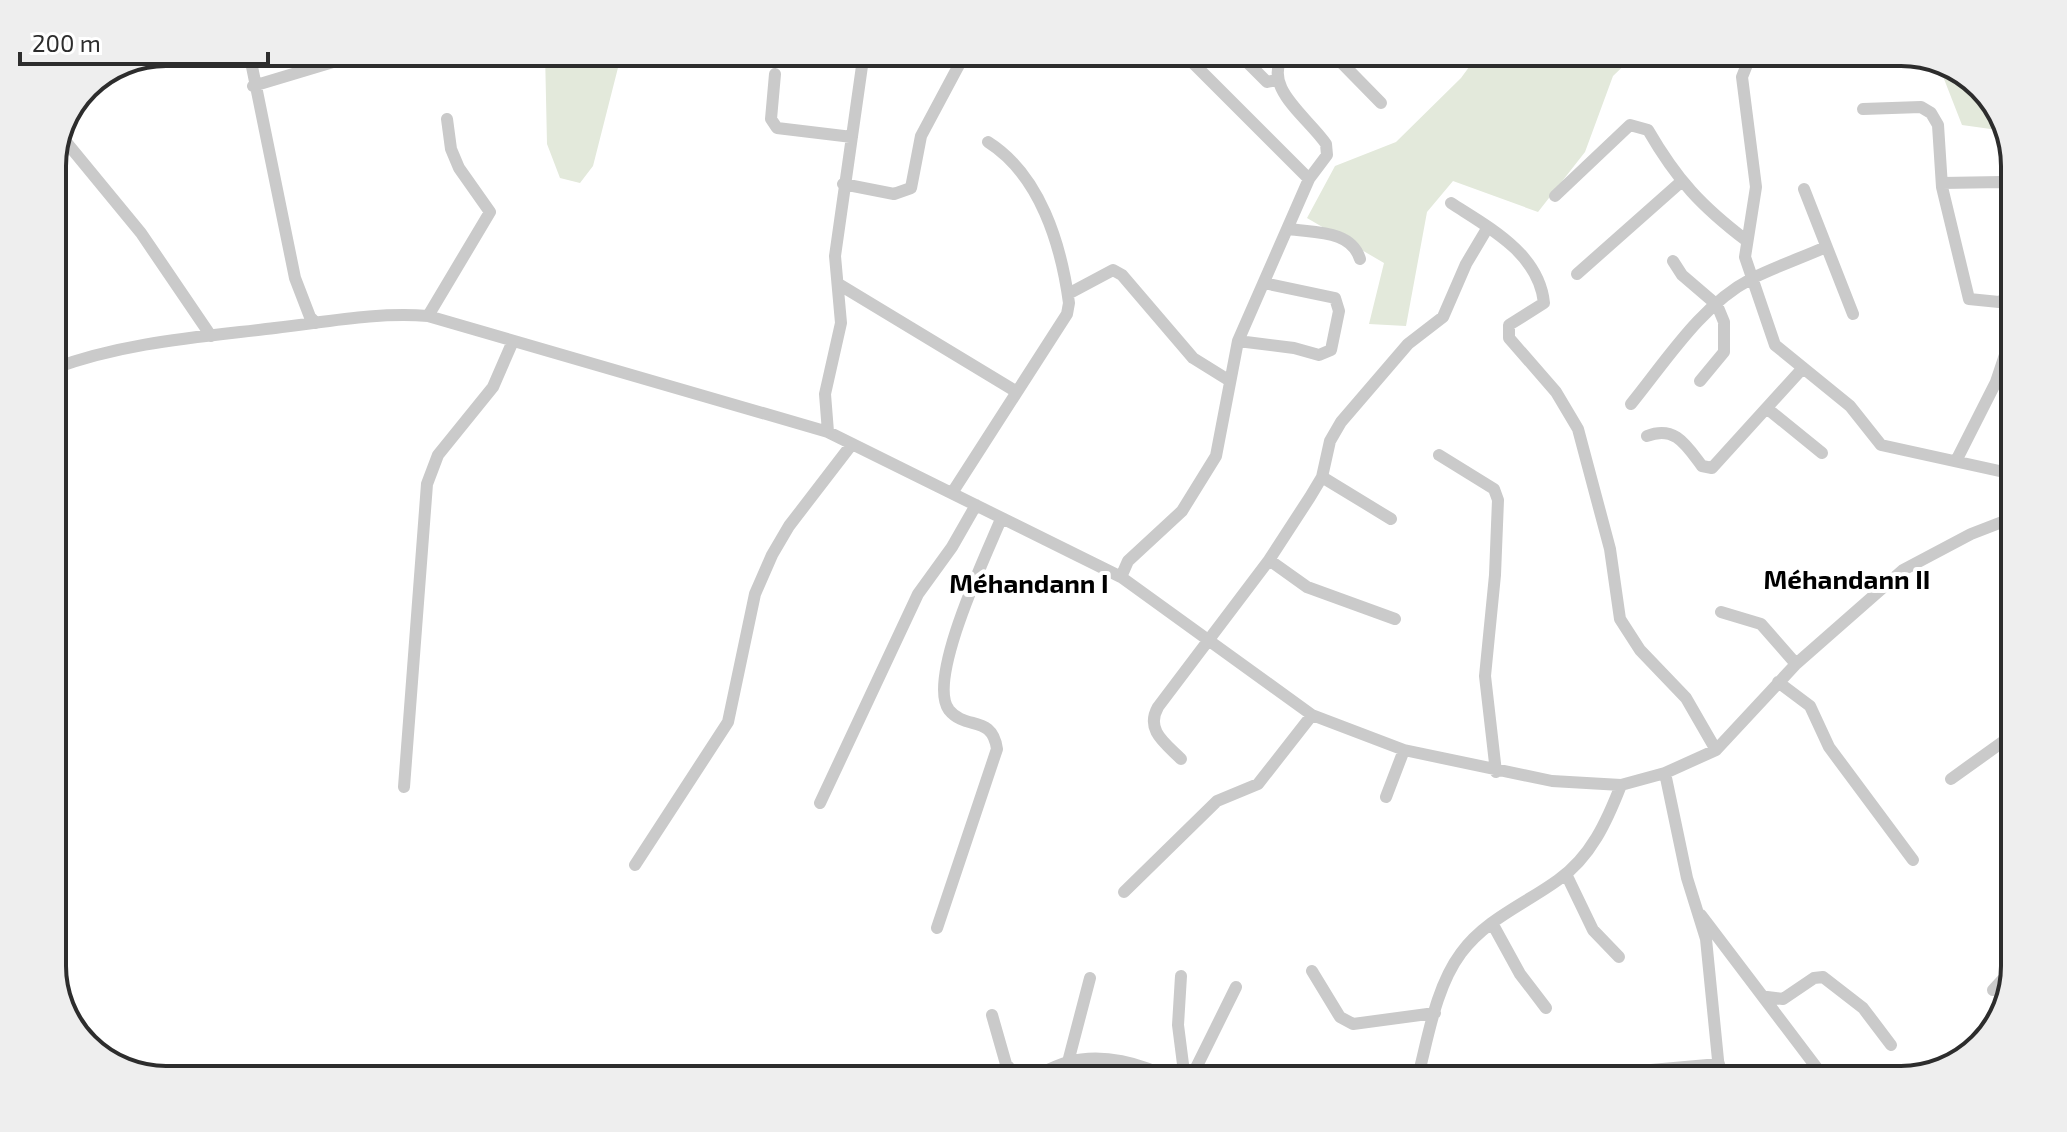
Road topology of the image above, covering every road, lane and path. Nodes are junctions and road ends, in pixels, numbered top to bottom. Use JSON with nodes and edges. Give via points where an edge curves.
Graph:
{"nodes":[{"id":1,"x":251,"y":66,"type":"edge"},
{"id":2,"x":320,"y":66,"type":"edge"},
{"id":3,"x":862,"y":66,"type":"edge"},
{"id":4,"x":958,"y":66,"type":"edge"},
{"id":5,"x":1198,"y":66,"type":"edge"},
{"id":6,"x":1251,"y":66,"type":"edge"},
{"id":7,"x":1278,"y":66,"type":"edge"},
{"id":8,"x":1345,"y":66,"type":"edge"},
{"id":9,"x":1746,"y":66,"type":"edge"},
{"id":10,"x":775,"y":74,"type":"dead end"},
{"id":11,"x":1276,"y":80,"type":"junction"},
{"id":12,"x":253,"y":86,"type":"junction"},
{"id":13,"x":1381,"y":103,"type":"dead end"},
{"id":14,"x":1863,"y":109,"type":"dead end"},
{"id":15,"x":447,"y":119,"type":"dead end"},
{"id":16,"x":852,"y":137,"type":"junction"},
{"id":17,"x":988,"y":142,"type":"dead end"},
{"id":18,"x":68,"y":145,"type":"edge"},
{"id":19,"x":1309,"y":179,"type":"junction"},
{"id":20,"x":1682,"y":181,"type":"junction"},
{"id":21,"x":2001,"y":182,"type":"edge"},
{"id":22,"x":1942,"y":183,"type":"junction"},
{"id":23,"x":843,"y":184,"type":"junction"},
{"id":24,"x":1804,"y":189,"type":"dead end"},
{"id":25,"x":1555,"y":196,"type":"dead end"},
{"id":26,"x":1451,"y":203,"type":"dead end"},
{"id":27,"x":1488,"y":227,"type":"junction"},
{"id":28,"x":1289,"y":229,"type":"junction"},
{"id":29,"x":1747,"y":241,"type":"junction"},
{"id":30,"x":1826,"y":247,"type":"junction"},
{"id":31,"x":1360,"y":259,"type":"dead end"},
{"id":32,"x":1673,"y":261,"type":"dead end"},
{"id":33,"x":1577,"y":274,"type":"dead end"},
{"id":34,"x":1750,"y":279,"type":"junction"},
{"id":35,"x":1264,"y":283,"type":"junction"},
{"id":36,"x":840,"y":285,"type":"junction"},
{"id":37,"x":1068,"y":294,"type":"junction"},
{"id":38,"x":2001,"y":301,"type":"edge"},
{"id":39,"x":1717,"y":305,"type":"junction"},
{"id":40,"x":1853,"y":314,"type":"dead end"},
{"id":41,"x":428,"y":316,"type":"junction"},
{"id":42,"x":316,"y":323,"type":"junction"},
{"id":43,"x":211,"y":336,"type":"junction"},
{"id":44,"x":513,"y":341,"type":"junction"},
{"id":45,"x":1238,"y":341,"type":"junction"},
{"id":46,"x":66,"y":365,"type":"edge"},
{"id":47,"x":2001,"y":367,"type":"edge"},
{"id":48,"x":1802,"y":369,"type":"junction"},
{"id":49,"x":1230,"y":381,"type":"junction"},
{"id":50,"x":1700,"y":381,"type":"dead end"},
{"id":51,"x":1017,"y":392,"type":"junction"},
{"id":52,"x":1631,"y":404,"type":"dead end"},
{"id":53,"x":1769,"y":410,"type":"junction"},
{"id":54,"x":828,"y":432,"type":"junction"},
{"id":55,"x":1647,"y":436,"type":"dead end"},
{"id":56,"x":852,"y":444,"type":"junction"},
{"id":57,"x":1822,"y":453,"type":"dead end"},
{"id":58,"x":1439,"y":455,"type":"dead end"},
{"id":59,"x":1956,"y":461,"type":"junction"},
{"id":60,"x":2001,"y":474,"type":"edge"},
{"id":61,"x":1322,"y":477,"type":"junction"},
{"id":62,"x":952,"y":493,"type":"junction"},
{"id":63,"x":976,"y":505,"type":"junction"},
{"id":64,"x":1001,"y":519,"type":"junction"},
{"id":65,"x":1391,"y":519,"type":"dead end"},
{"id":66,"x":2001,"y":522,"type":"edge"},
{"id":67,"x":1269,"y":560,"type":"junction"},
{"id":68,"x":1121,"y":577,"type":"junction"},
{"id":69,"x":1721,"y":612,"type":"dead end"},
{"id":70,"x":1395,"y":619,"type":"dead end"},
{"id":71,"x":1210,"y":639,"type":"junction"},
{"id":72,"x":1796,"y":664,"type":"junction"},
{"id":73,"x":1778,"y":682,"type":"junction"},
{"id":74,"x":1312,"y":715,"type":"junction"},
{"id":75,"x":2001,"y":743,"type":"edge"},
{"id":76,"x":1404,"y":750,"type":"junction"},
{"id":77,"x":1716,"y":750,"type":"junction"},
{"id":78,"x":1181,"y":759,"type":"dead end"},
{"id":79,"x":1496,"y":772,"type":"junction"},
{"id":80,"x":1665,"y":773,"type":"junction"},
{"id":81,"x":1951,"y":779,"type":"dead end"},
{"id":82,"x":1621,"y":785,"type":"junction"},
{"id":83,"x":404,"y":787,"type":"dead end"},
{"id":84,"x":1386,"y":797,"type":"dead end"},
{"id":85,"x":820,"y":803,"type":"dead end"},
{"id":86,"x":1913,"y":860,"type":"dead end"},
{"id":87,"x":635,"y":865,"type":"dead end"},
{"id":88,"x":1566,"y":874,"type":"junction"},
{"id":89,"x":1124,"y":892,"type":"dead end"},
{"id":90,"x":1699,"y":912,"type":"junction"},
{"id":91,"x":1492,"y":923,"type":"junction"},
{"id":92,"x":937,"y":928,"type":"dead end"},
{"id":93,"x":1619,"y":957,"type":"dead end"},
{"id":94,"x":1312,"y":971,"type":"dead end"},
{"id":95,"x":1181,"y":976,"type":"dead end"},
{"id":96,"x":1090,"y":978,"type":"dead end"},
{"id":97,"x":1999,"y":983,"type":"edge"},
{"id":98,"x":1236,"y":987,"type":"dead end"},
{"id":99,"x":1993,"y":990,"type":"dead end"},
{"id":100,"x":1767,"y":997,"type":"junction"},
{"id":101,"x":1546,"y":1008,"type":"dead end"},
{"id":102,"x":1435,"y":1013,"type":"junction"},
{"id":103,"x":992,"y":1015,"type":"dead end"},
{"id":104,"x":1891,"y":1045,"type":"dead end"},
{"id":105,"x":1068,"y":1062,"type":"junction"},
{"id":106,"x":1719,"y":1064,"type":"joint"},
{"id":107,"x":1008,"y":1066,"type":"edge"},
{"id":108,"x":1056,"y":1066,"type":"edge"},
{"id":109,"x":1138,"y":1066,"type":"edge"},
{"id":110,"x":1185,"y":1066,"type":"edge"},
{"id":111,"x":1195,"y":1066,"type":"edge"},
{"id":112,"x":1421,"y":1066,"type":"edge"},
{"id":113,"x":1696,"y":1066,"type":"edge"},
{"id":114,"x":1816,"y":1066,"type":"edge"}],
"edges":[{"from":1,"to":12,"type":"street"},
{"from":2,"to":12,"type":"street"},
{"from":3,"to":16,"type":"street"},
{"from":4,"to":23,"type":"street","via":[[921,136],[911,188],[894,194]]},
{"from":5,"to":19,"type":"street"},
{"from":6,"to":11,"type":"street","via":[[1267,82]]},
{"from":7,"to":11,"type":"street"},
{"from":8,"to":13,"type":"street"},
{"from":9,"to":29,"type":"street","via":[[1742,77],[1756,187]]},
{"from":10,"to":16,"type":"street","via":[[771,119],[777,128]]},
{"from":11,"to":19,"type":"street","via":[[1326,144],[1325,161]]},
{"from":12,"to":42,"type":"street","via":[[295,278]]},
{"from":14,"to":22,"type":"street","via":[[1921,107],[1931,113],[1938,125]]},
{"from":15,"to":41,"type":"street","via":[[459,168],[490,212]]},
{"from":16,"to":23,"type":"street"},
{"from":17,"to":37,"type":"street","via":[[1005,153],[1035,192]]},
{"from":18,"to":43,"type":"street","via":[[141,233]]},
{"from":19,"to":28,"type":"street"},
{"from":20,"to":25,"type":"street","via":[[1648,130],[1630,125]]},
{"from":20,"to":29,"type":"street","via":[[1701,205]]},
{"from":20,"to":33,"type":"street"},
{"from":21,"to":22,"type":"street"},
{"from":22,"to":38,"type":"street","via":[[1969,299]]},
{"from":23,"to":36,"type":"street","via":[[835,256]]},
{"from":24,"to":30,"type":"street"},
{"from":26,"to":27,"type":"street"},
{"from":27,"to":61,"type":"street","via":[[1443,317],[1408,344],[1341,422],[1330,441]]},
{"from":27,"to":77,"type":"street","via":[[1515,247],[1543,294],[1544,303],[1507,331],[1578,429],[1610,549],[1620,619],[1640,650],[1686,698]]},
{"from":28,"to":31,"type":"street","via":[[1339,236],[1357,248]]},
{"from":28,"to":35,"type":"street"},
{"from":29,"to":34,"type":"street"},
{"from":30,"to":34,"type":"street"},
{"from":30,"to":40,"type":"street"},
{"from":32,"to":39,"type":"street"},
{"from":34,"to":39,"type":"street"},
{"from":34,"to":48,"type":"street","via":[[1775,345]]},
{"from":35,"to":45,"type":"street"},
{"from":35,"to":45,"type":"street","via":[[1335,298],[1339,311],[1331,350],[1319,355]]},
{"from":36,"to":51,"type":"street"},
{"from":36,"to":54,"type":"street","via":[[841,323],[825,394]]},
{"from":37,"to":49,"type":"street","via":[[1113,270],[1193,358]]},
{"from":37,"to":51,"type":"street","via":[[1067,314]]},
{"from":39,"to":50,"type":"street","via":[[1726,344]]},
{"from":39,"to":52,"type":"street"},
{"from":41,"to":42,"type":"street","via":[[369,315]]},
{"from":41,"to":44,"type":"street"},
{"from":42,"to":43,"type":"street"},
{"from":43,"to":46,"type":"street","via":[[119,348]]},
{"from":44,"to":54,"type":"street"},
{"from":44,"to":83,"type":"street","via":[[493,387],[438,455],[427,484]]},
{"from":45,"to":49,"type":"street"},
{"from":47,"to":59,"type":"street"},
{"from":48,"to":53,"type":"street"},
{"from":48,"to":59,"type":"street","via":[[1850,406],[1881,445]]},
{"from":49,"to":68,"type":"street","via":[[1216,456],[1182,511],[1128,561]]},
{"from":51,"to":62,"type":"street"},
{"from":53,"to":55,"type":"street","via":[[1712,468],[1702,466],[1673,433]]},
{"from":53,"to":57,"type":"street"},
{"from":54,"to":56,"type":"street"},
{"from":56,"to":62,"type":"street"},
{"from":56,"to":87,"type":"street","via":[[772,555],[755,594],[728,722]]},
{"from":58,"to":79,"type":"street","via":[[1494,489],[1498,500],[1485,676]]},
{"from":59,"to":60,"type":"street"},
{"from":61,"to":65,"type":"street"},
{"from":61,"to":67,"type":"street"},
{"from":62,"to":63,"type":"street"},
{"from":63,"to":64,"type":"street"},
{"from":63,"to":85,"type":"street","via":[[918,594]]},
{"from":64,"to":68,"type":"street"},
{"from":64,"to":92,"type":"street","via":[[965,604],[942,684],[950,712],[988,728],[997,749]]},
{"from":66,"to":72,"type":"street","via":[[1903,570]]},
{"from":67,"to":70,"type":"street","via":[[1307,587]]},
{"from":67,"to":71,"type":"street"},
{"from":68,"to":71,"type":"street"},
{"from":69,"to":72,"type":"street","via":[[1761,624]]},
{"from":71,"to":74,"type":"street"},
{"from":71,"to":78,"type":"street","via":[[1152,718],[1157,735]]},
{"from":72,"to":73,"type":"street"},
{"from":73,"to":77,"type":"street"},
{"from":73,"to":86,"type":"street","via":[[1810,706],[1829,747]]},
{"from":74,"to":76,"type":"street"},
{"from":74,"to":89,"type":"street","via":[[1258,784],[1217,801]]},
{"from":75,"to":81,"type":"street"},
{"from":76,"to":79,"type":"street"},
{"from":76,"to":84,"type":"street"},
{"from":77,"to":80,"type":"street"},
{"from":79,"to":82,"type":"street"},
{"from":80,"to":82,"type":"street"},
{"from":80,"to":90,"type":"street"},
{"from":82,"to":88,"type":"street","via":[[1604,827]]},
{"from":88,"to":91,"type":"street"},
{"from":88,"to":93,"type":"street","via":[[1593,930]]},
{"from":90,"to":100,"type":"street"},
{"from":90,"to":106,"type":"street"},
{"from":91,"to":101,"type":"street"},
{"from":91,"to":102,"type":"street","via":[[1455,962]]},
{"from":94,"to":102,"type":"street","via":[[1340,1017],[1353,1024]]},
{"from":95,"to":110,"type":"street","via":[[1178,1025]]},
{"from":96,"to":105,"type":"street"},
{"from":97,"to":99,"type":"street"},
{"from":98,"to":111,"type":"street"},
{"from":100,"to":104,"type":"street","via":[[1783,999],[1823,977],[1863,1008]]},
{"from":100,"to":114,"type":"street"},
{"from":102,"to":112,"type":"street"},
{"from":103,"to":107,"type":"street"},
{"from":105,"to":108,"type":"street"},
{"from":105,"to":109,"type":"street","via":[[1096,1058]]},
{"from":106,"to":113,"type":"street"}]}
